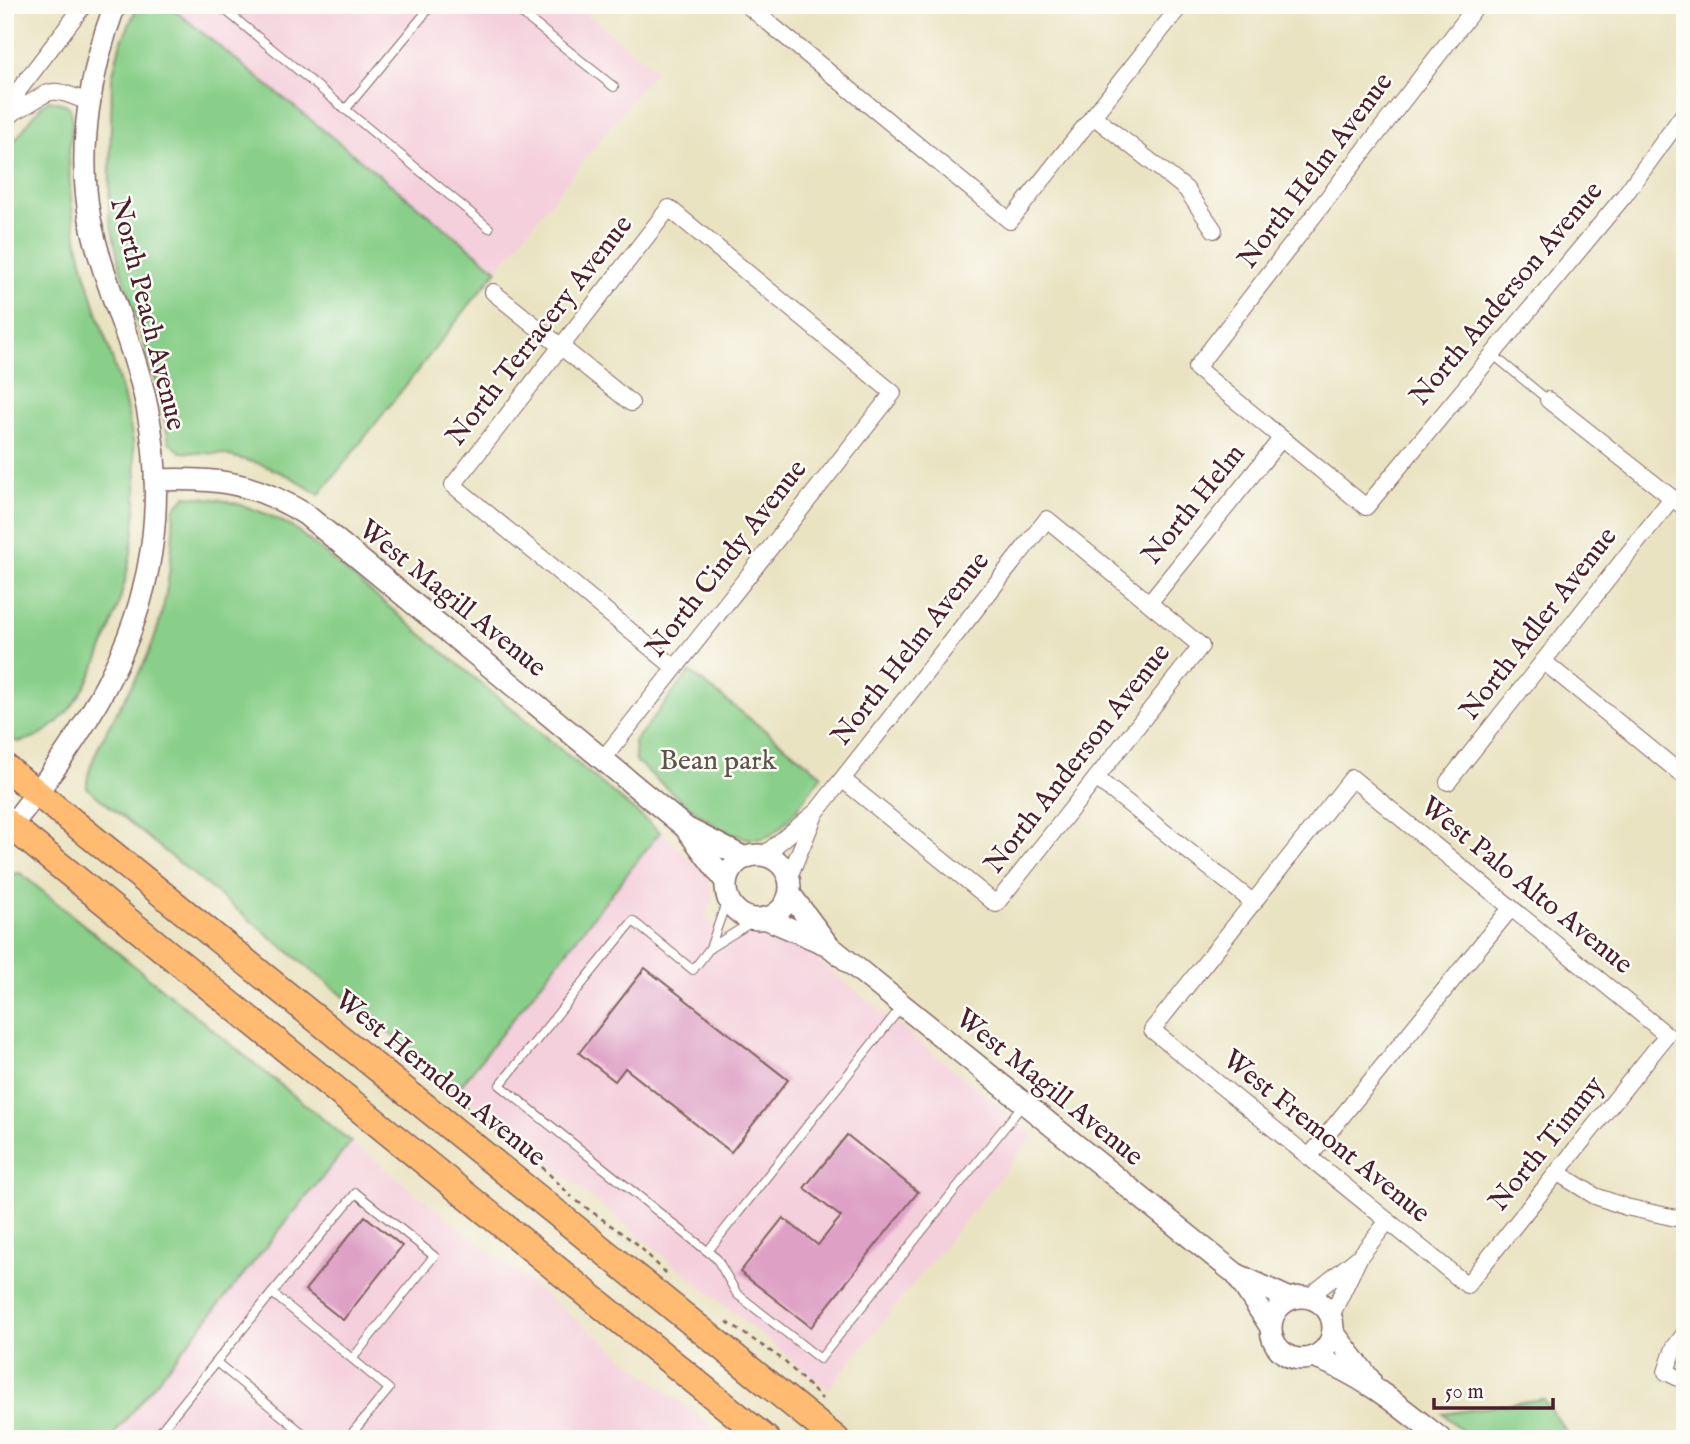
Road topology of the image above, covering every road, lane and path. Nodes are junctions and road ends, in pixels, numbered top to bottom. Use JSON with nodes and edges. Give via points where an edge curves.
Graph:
{"nodes":[{"id":1,"x":84,"y":5,"type":"edge"},
{"id":2,"x":115,"y":5,"type":"edge"},
{"id":3,"x":219,"y":5,"type":"edge"},
{"id":4,"x":432,"y":5,"type":"edge"},
{"id":5,"x":511,"y":5,"type":"edge"},
{"id":6,"x":747,"y":5,"type":"edge"},
{"id":7,"x":1181,"y":5,"type":"edge"},
{"id":8,"x":1477,"y":5,"type":"edge"},
{"id":9,"x":614,"y":87,"type":"dead end"},
{"id":10,"x":90,"y":103,"type":"junction"},
{"id":11,"x":345,"y":110,"type":"junction"},
{"id":12,"x":1685,"y":112,"type":"edge"},
{"id":13,"x":1093,"y":116,"type":"junction"},
{"id":14,"x":9,"y":117,"type":"edge"},
{"id":15,"x":489,"y":228,"type":"dead end"},
{"id":16,"x":1214,"y":230,"type":"dead end"},
{"id":17,"x":493,"y":292,"type":"dead end"},
{"id":18,"x":561,"y":346,"type":"junction"},
{"id":19,"x":1491,"y":353,"type":"junction"},
{"id":20,"x":893,"y":393,"type":"joint"},
{"id":21,"x":1548,"y":400,"type":"joint"},
{"id":22,"x":631,"y":403,"type":"dead end"},
{"id":23,"x":1281,"y":439,"type":"junction"},
{"id":24,"x":155,"y":480,"type":"junction"},
{"id":25,"x":1671,"y":498,"type":"junction"},
{"id":26,"x":1685,"y":508,"type":"edge"},
{"id":27,"x":1149,"y":603,"type":"junction"},
{"id":28,"x":1543,"y":662,"type":"junction"},
{"id":29,"x":674,"y":667,"type":"junction"},
{"id":30,"x":603,"y":759,"type":"junction"},
{"id":31,"x":5,"y":767,"type":"edge"},
{"id":32,"x":1685,"y":777,"type":"edge"},
{"id":33,"x":1096,"y":778,"type":"junction"},
{"id":34,"x":842,"y":779,"type":"junction"},
{"id":35,"x":1448,"y":782,"type":"dead end"},
{"id":36,"x":38,"y":794,"type":"junction"},
{"id":37,"x":817,"y":811,"type":"junction"},
{"id":38,"x":7,"y":827,"type":"edge"},
{"id":39,"x":686,"y":828,"type":"junction"},
{"id":40,"x":754,"y":857,"type":"junction"},
{"id":41,"x":789,"y":886,"type":"junction"},
{"id":42,"x":727,"y":889,"type":"junction"},
{"id":43,"x":1254,"y":903,"type":"junction"},
{"id":44,"x":1511,"y":908,"type":"junction"},
{"id":45,"x":760,"y":919,"type":"junction"},
{"id":46,"x":828,"y":945,"type":"junction"},
{"id":47,"x":710,"y":948,"type":"junction"},
{"id":48,"x":903,"y":1006,"type":"junction"},
{"id":49,"x":1667,"y":1035,"type":"joint"},
{"id":50,"x":456,"y":1098,"type":"dead end"},
{"id":51,"x":1024,"y":1103,"type":"junction"},
{"id":52,"x":1309,"y":1157,"type":"junction"},
{"id":53,"x":1558,"y":1173,"type":"junction"},
{"id":54,"x":1685,"y":1220,"type":"edge"},
{"id":55,"x":1388,"y":1221,"type":"junction"},
{"id":56,"x":708,"y":1251,"type":"junction"},
{"id":57,"x":1360,"y":1256,"type":"junction"},
{"id":58,"x":1236,"y":1275,"type":"junction"},
{"id":59,"x":672,"y":1278,"type":"dead end"},
{"id":60,"x":1467,"y":1285,"type":"joint"},
{"id":61,"x":272,"y":1293,"type":"junction"},
{"id":62,"x":1299,"y":1298,"type":"junction"},
{"id":63,"x":724,"y":1320,"type":"dead end"},
{"id":64,"x":1332,"y":1324,"type":"junction"},
{"id":65,"x":1270,"y":1326,"type":"junction"},
{"id":66,"x":1685,"y":1333,"type":"edge"},
{"id":67,"x":1313,"y":1357,"type":"junction"},
{"id":68,"x":353,"y":1358,"type":"junction"},
{"id":69,"x":216,"y":1362,"type":"junction"},
{"id":70,"x":1685,"y":1381,"type":"edge"},
{"id":71,"x":1378,"y":1390,"type":"junction"},
{"id":72,"x":824,"y":1401,"type":"dead end"},
{"id":73,"x":153,"y":1439,"type":"edge"},
{"id":74,"x":310,"y":1439,"type":"edge"},
{"id":75,"x":347,"y":1439,"type":"edge"},
{"id":76,"x":766,"y":1439,"type":"edge"},
{"id":77,"x":836,"y":1439,"type":"edge"},
{"id":78,"x":1441,"y":1439,"type":"edge"}],
"edges":[{"from":1,"to":14,"type":"street","via":[[18,91]]},
{"from":2,"to":10,"type":"street","name":"North Peach Avenue","via":[[100,46]]},
{"from":3,"to":11,"type":"lane"},
{"from":4,"to":11,"type":"lane"},
{"from":5,"to":9,"type":"lane"},
{"from":6,"to":13,"type":"street","via":[[1010,221]]},
{"from":7,"to":13,"type":"street"},
{"from":8,"to":23,"type":"street","name":"North Helm Avenue","via":[[1196,368]]},
{"from":10,"to":14,"type":"street","via":[[48,90]]},
{"from":10,"to":24,"type":"street","name":"North Peach Avenue","via":[[86,159],[90,219],[147,407]]},
{"from":11,"to":15,"type":"lane"},
{"from":12,"to":19,"type":"street","name":"North Anderson Avenue","via":[[1624,196]]},
{"from":13,"to":16,"type":"street","via":[[1186,188]]},
{"from":17,"to":18,"type":"street"},
{"from":18,"to":20,"type":"street","name":"North Terracery Avenue","via":[[669,208]]},
{"from":18,"to":22,"type":"street"},
{"from":18,"to":29,"type":"street","name":"North Terracery Avenue","via":[[453,485]]},
{"from":19,"to":21,"type":"lane"},
{"from":19,"to":23,"type":"street","name":"North Anderson Avenue","via":[[1366,507]]},
{"from":20,"to":29,"type":"street","name":"North Cindy Avenue"},
{"from":21,"to":25,"type":"street"},
{"from":23,"to":27,"type":"street","name":"North Helm"},
{"from":24,"to":30,"type":"street","name":"West Magill Avenue","via":[[233,482],[294,507]]},
{"from":24,"to":36,"type":"street","name":"North Peach Avenue","via":[[153,553],[133,626],[93,714]]},
{"from":25,"to":26,"type":"street"},
{"from":25,"to":28,"type":"street","name":"North Adler Avenue"},
{"from":27,"to":33,"type":"street","name":"North Anderson Avenue","via":[[1201,646]]},
{"from":27,"to":34,"type":"street","name":"North Helm Avenue","via":[[1047,519]]},
{"from":28,"to":32,"type":"street"},
{"from":28,"to":35,"type":"street","name":"North Adler Avenue"},
{"from":29,"to":30,"type":"street","name":"North Cindy Avenue"},
{"from":30,"to":39,"type":"street","name":"West Magill Avenue"},
{"from":31,"to":36,"type":"main road","name":"West Herndon Avenue"},
{"from":33,"to":34,"type":"street","name":"North Anderson Avenue","via":[[996,904]]},
{"from":33,"to":43,"type":"street"},
{"from":34,"to":37,"type":"street","name":"North Helm Avenue"},
{"from":36,"to":38,"type":"street","name":"North Peach Avenue"},
{"from":36,"to":77,"type":"main road","name":"West Herndon Avenue"},
{"from":37,"to":40,"type":"street","name":"North Helm Avenue"},
{"from":37,"to":41,"type":"street","name":"North Helm Avenue"},
{"from":38,"to":76,"type":"main road"},
{"from":39,"to":40,"type":"street","name":"West Magill Avenue"},
{"from":39,"to":42,"type":"street","name":"West Magill Avenue"},
{"from":40,"to":41,"type":"street","via":[[784,867]]},
{"from":40,"to":42,"type":"street","via":[[733,867]]},
{"from":41,"to":45,"type":"street","via":[[785,905]]},
{"from":41,"to":46,"type":"street","name":"West Magill Avenue"},
{"from":42,"to":45,"type":"street","via":[[736,911]]},
{"from":42,"to":47,"type":"lane"},
{"from":43,"to":44,"type":"street","name":"West Palo Alto Avenue","via":[[1352,778]]},
{"from":43,"to":52,"type":"street","name":"West Fremont Avenue","via":[[1152,1030]]},
{"from":44,"to":49,"type":"street","name":"West Palo Alto Avenue"},
{"from":44,"to":52,"type":"street"},
{"from":45,"to":46,"type":"street","name":"West Magill Avenue"},
{"from":45,"to":47,"type":"lane"},
{"from":46,"to":48,"type":"street","name":"West Magill Avenue"},
{"from":47,"to":56,"type":"lane","via":[[693,970],[633,921],[500,1085]]},
{"from":48,"to":51,"type":"street","name":"West Magill Avenue"},
{"from":48,"to":56,"type":"lane"},
{"from":49,"to":53,"type":"street","name":"North Timmy"},
{"from":50,"to":59,"type":"path","via":[[538,1163],[576,1200],[637,1244]]},
{"from":51,"to":56,"type":"lane","via":[[820,1359],[737,1294],[723,1266]]},
{"from":51,"to":58,"type":"street","name":"West Magill Avenue"},
{"from":52,"to":55,"type":"street","name":"West Fremont Avenue"},
{"from":53,"to":54,"type":"street","via":[[1595,1196]]},
{"from":53,"to":60,"type":"street","name":"North Timmy"},
{"from":55,"to":57,"type":"street"},
{"from":55,"to":60,"type":"street","name":"West Fremont Avenue"},
{"from":57,"to":62,"type":"street"},
{"from":57,"to":64,"type":"street"},
{"from":58,"to":62,"type":"street","name":"West Magill Avenue"},
{"from":58,"to":65,"type":"street","name":"West Magill Avenue"},
{"from":61,"to":68,"type":"lane"},
{"from":61,"to":68,"type":"lane","via":[[356,1193],[434,1256]]},
{"from":61,"to":69,"type":"lane"},
{"from":62,"to":64,"type":"street","via":[[1318,1301]]},
{"from":62,"to":65,"type":"street","via":[[1274,1314]]},
{"from":63,"to":72,"type":"path","via":[[782,1359]]},
{"from":64,"to":67,"type":"street","via":[[1323,1352]]},
{"from":64,"to":71,"type":"street"},
{"from":65,"to":67,"type":"street","via":[[1278,1349],[1301,1359]]},
{"from":66,"to":70,"type":"street","via":[[1666,1372]]},
{"from":67,"to":71,"type":"street"},
{"from":68,"to":75,"type":"lane","via":[[389,1389]]},
{"from":69,"to":73,"type":"lane"},
{"from":69,"to":74,"type":"lane"},
{"from":71,"to":78,"type":"street"}]}
